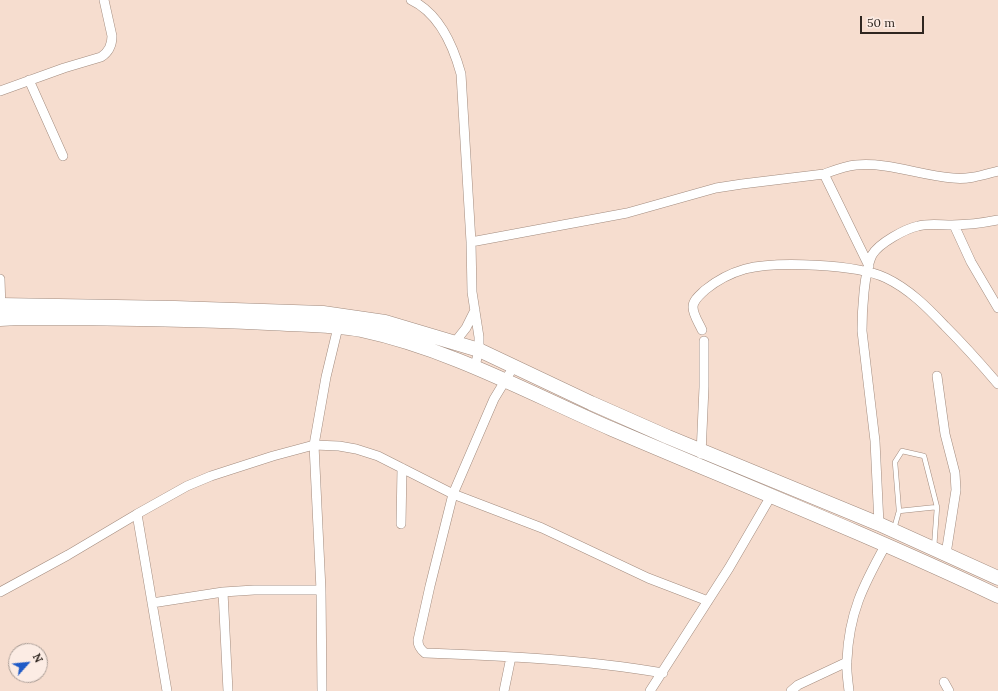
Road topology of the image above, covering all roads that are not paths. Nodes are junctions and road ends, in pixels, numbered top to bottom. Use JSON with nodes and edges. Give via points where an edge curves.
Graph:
{"nodes":[{"id":1,"x":104,"y":0,"type":"edge"},
{"id":2,"x":410,"y":0,"type":"edge"},
{"id":3,"x":29,"y":80,"type":"junction"},
{"id":4,"x":0,"y":91,"type":"edge"},
{"id":5,"x":63,"y":156,"type":"dead end"},
{"id":6,"x":998,"y":171,"type":"edge"},
{"id":7,"x":824,"y":174,"type":"junction"},
{"id":8,"x":998,"y":220,"type":"edge"},
{"id":9,"x":954,"y":225,"type":"junction"},
{"id":10,"x":471,"y":242,"type":"junction"},
{"id":11,"x":868,"y":269,"type":"junction"},
{"id":12,"x":0,"y":279,"type":"edge"},
{"id":13,"x":0,"y":305,"type":"edge"},
{"id":14,"x":998,"y":308,"type":"edge"},
{"id":15,"x":475,"y":310,"type":"junction"},
{"id":16,"x":1,"y":319,"type":"edge"},
{"id":17,"x":340,"y":321,"type":"junction"},
{"id":18,"x":702,"y":330,"type":"dead end"},
{"id":19,"x":704,"y":341,"type":"dead end"},
{"id":20,"x":455,"y":342,"type":"junction"},
{"id":21,"x":479,"y":350,"type":"junction"},
{"id":22,"x":475,"y":366,"type":"junction"},
{"id":23,"x":514,"y":366,"type":"junction"},
{"id":24,"x":937,"y":376,"type":"dead end"},
{"id":25,"x":506,"y":380,"type":"junction"},
{"id":26,"x":998,"y":384,"type":"edge"},
{"id":27,"x":314,"y":445,"type":"junction"},
{"id":28,"x":702,"y":451,"type":"junction"},
{"id":29,"x":698,"y":465,"type":"junction"},
{"id":30,"x":402,"y":468,"type":"junction"},
{"id":31,"x":453,"y":494,"type":"junction"},
{"id":32,"x":771,"y":496,"type":"junction"},
{"id":33,"x":938,"y":507,"type":"junction"},
{"id":34,"x":899,"y":511,"type":"junction"},
{"id":35,"x":137,"y":514,"type":"junction"},
{"id":36,"x":400,"y":524,"type":"dead end"},
{"id":37,"x":879,"y":524,"type":"junction"},
{"id":38,"x":893,"y":531,"type":"junction"},
{"id":39,"x":885,"y":546,"type":"junction"},
{"id":40,"x":940,"y":552,"type":"junction"},
{"id":41,"x":998,"y":578,"type":"edge"},
{"id":42,"x":321,"y":590,"type":"junction"},
{"id":43,"x":0,"y":592,"type":"edge"},
{"id":44,"x":223,"y":592,"type":"junction"},
{"id":45,"x":998,"y":596,"type":"edge"},
{"id":46,"x":708,"y":601,"type":"junction"},
{"id":47,"x":152,"y":604,"type":"junction"},
{"id":48,"x":511,"y":657,"type":"junction"},
{"id":49,"x":847,"y":662,"type":"junction"},
{"id":50,"x":663,"y":673,"type":"junction"},
{"id":51,"x":944,"y":682,"type":"dead end"},
{"id":52,"x":167,"y":691,"type":"edge"},
{"id":53,"x":228,"y":691,"type":"edge"},
{"id":54,"x":322,"y":691,"type":"edge"},
{"id":55,"x":504,"y":691,"type":"edge"},
{"id":56,"x":650,"y":691,"type":"edge"},
{"id":57,"x":791,"y":691,"type":"edge"},
{"id":58,"x":849,"y":691,"type":"edge"},
{"id":59,"x":949,"y":691,"type":"edge"}],
"edges":[{"from":1,"to":3,"type":"street","via":[[112,36],[106,54]]},
{"from":2,"to":10,"type":"street","via":[[434,16],[453,51],[461,74]]},
{"from":3,"to":4,"type":"street"},
{"from":3,"to":5,"type":"street"},
{"from":6,"to":7,"type":"street","via":[[975,177],[953,178],[870,164],[855,165]]},
{"from":7,"to":10,"type":"street","via":[[716,188],[627,213]]},
{"from":7,"to":11,"type":"street"},
{"from":8,"to":9,"type":"street"},
{"from":9,"to":11,"type":"street","via":[[930,224],[907,230],[884,243],[873,254]]},
{"from":9,"to":14,"type":"street","via":[[971,262]]},
{"from":10,"to":15,"type":"street"},
{"from":11,"to":18,"type":"street","via":[[781,265],[733,273],[708,287],[694,302],[694,314]]},
{"from":11,"to":26,"type":"street","via":[[895,282],[915,296]]},
{"from":11,"to":37,"type":"street","via":[[862,331],[875,441]]},
{"from":12,"to":13,"type":"street"},
{"from":13,"to":16,"type":"street"},
{"from":13,"to":17,"type":"main road","via":[[323,313]]},
{"from":15,"to":20,"type":"street"},
{"from":15,"to":21,"type":"street","via":[[480,337]]},
{"from":16,"to":17,"type":"main road"},
{"from":17,"to":20,"type":"main road","via":[[385,322]]},
{"from":17,"to":22,"type":"main road"},
{"from":17,"to":27,"type":"street","via":[[326,378]]},
{"from":19,"to":28,"type":"street"},
{"from":20,"to":21,"type":"main road"},
{"from":21,"to":22,"type":"street"},
{"from":21,"to":23,"type":"main road"},
{"from":22,"to":25,"type":"main road"},
{"from":23,"to":25,"type":"street"},
{"from":23,"to":28,"type":"main road"},
{"from":24,"to":40,"type":"street","via":[[945,434],[956,481]]},
{"from":25,"to":29,"type":"main road"},
{"from":25,"to":31,"type":"street","via":[[494,399]]},
{"from":27,"to":30,"type":"street","via":[[356,449]]},
{"from":27,"to":35,"type":"street","via":[[210,476]]},
{"from":27,"to":42,"type":"street"},
{"from":28,"to":29,"type":"street"},
{"from":28,"to":37,"type":"main road"},
{"from":29,"to":32,"type":"main road"},
{"from":30,"to":31,"type":"street"},
{"from":30,"to":36,"type":"street"},
{"from":31,"to":46,"type":"street","via":[[542,528],[648,578]]},
{"from":31,"to":48,"type":"street","via":[[418,646],[425,653]]},
{"from":32,"to":39,"type":"main road"},
{"from":32,"to":46,"type":"street"},
{"from":33,"to":34,"type":"lane"},
{"from":33,"to":34,"type":"lane","via":[[924,456],[902,451],[895,462]]},
{"from":33,"to":40,"type":"lane"},
{"from":34,"to":38,"type":"lane"},
{"from":35,"to":43,"type":"street"},
{"from":35,"to":47,"type":"street"},
{"from":37,"to":38,"type":"main road"},
{"from":38,"to":40,"type":"main road"},
{"from":39,"to":45,"type":"main road"},
{"from":39,"to":49,"type":"street","via":[[857,603],[850,626]]},
{"from":40,"to":41,"type":"main road"},
{"from":42,"to":44,"type":"street"},
{"from":42,"to":54,"type":"street"},
{"from":44,"to":47,"type":"street"},
{"from":44,"to":53,"type":"street"},
{"from":46,"to":50,"type":"street"},
{"from":47,"to":52,"type":"street"},
{"from":48,"to":50,"type":"street","via":[[573,661]]},
{"from":48,"to":55,"type":"street"},
{"from":49,"to":57,"type":"street","via":[[798,685]]},
{"from":49,"to":58,"type":"street"},
{"from":50,"to":56,"type":"street"},
{"from":51,"to":59,"type":"street"}]}
